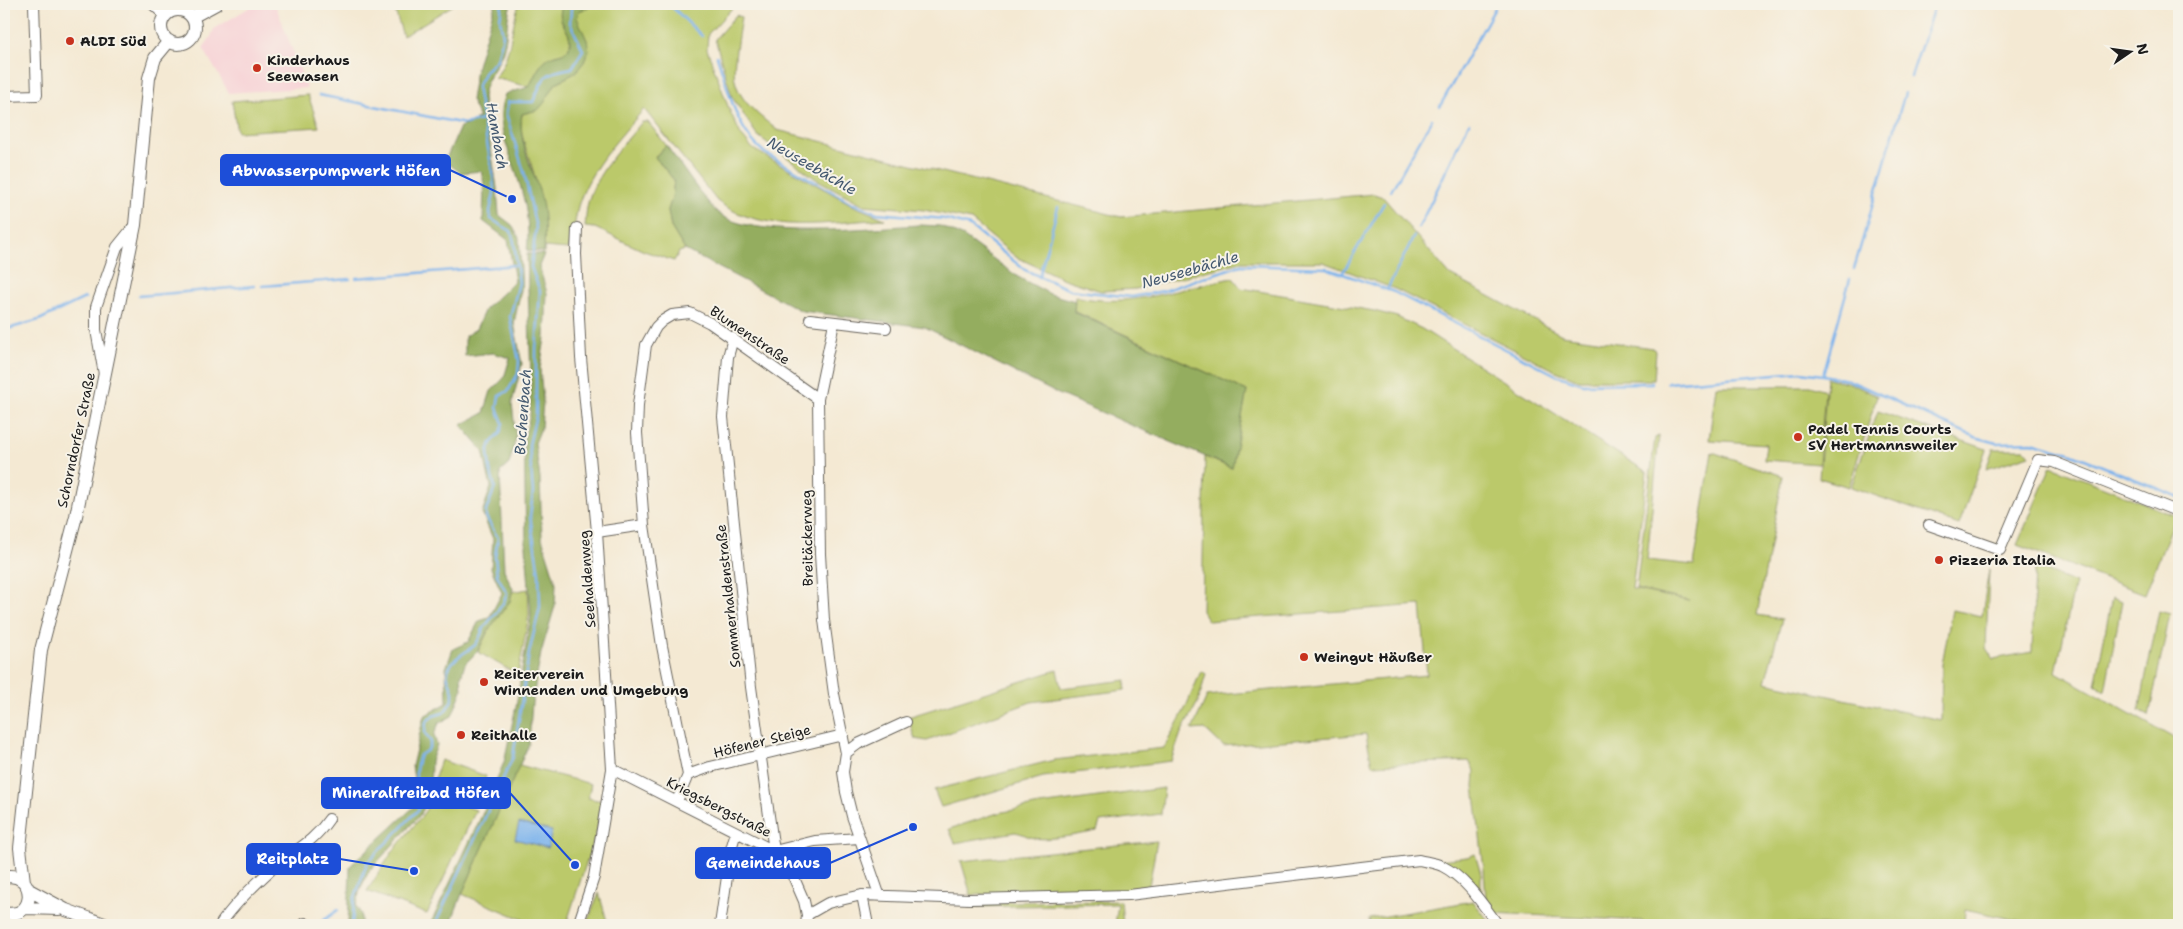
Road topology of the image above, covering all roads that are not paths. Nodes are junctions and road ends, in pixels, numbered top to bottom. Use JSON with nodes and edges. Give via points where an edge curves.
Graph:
{"nodes":[{"id":1,"x":34,"y":4,"type":"edge"},
{"id":2,"x":154,"y":4,"type":"edge"},
{"id":3,"x":216,"y":4,"type":"edge"},
{"id":4,"x":166,"y":15,"type":"junction"},
{"id":5,"x":192,"y":17,"type":"junction"},
{"id":6,"x":169,"y":41,"type":"junction"},
{"id":7,"x":4,"y":96,"type":"edge"},
{"id":8,"x":134,"y":225,"type":"junction"},
{"id":9,"x":577,"y":228,"type":"dead end"},
{"id":10,"x":810,"y":319,"type":"dead end"},
{"id":11,"x":834,"y":323,"type":"junction"},
{"id":12,"x":886,"y":328,"type":"dead end"},
{"id":13,"x":732,"y":338,"type":"junction"},
{"id":14,"x":104,"y":380,"type":"junction"},
{"id":15,"x":818,"y":399,"type":"junction"},
{"id":16,"x":2179,"y":509,"type":"edge"},
{"id":17,"x":644,"y":525,"type":"junction"},
{"id":18,"x":1929,"y":525,"type":"dead end"},
{"id":19,"x":597,"y":532,"type":"junction"},
{"id":20,"x":906,"y":722,"type":"dead end"},
{"id":21,"x":843,"y":735,"type":"junction"},
{"id":22,"x":846,"y":753,"type":"junction"},
{"id":23,"x":761,"y":755,"type":"junction"},
{"id":24,"x":612,"y":769,"type":"junction"},
{"id":25,"x":688,"y":775,"type":"junction"},
{"id":26,"x":677,"y":801,"type":"junction"},
{"id":27,"x":329,"y":819,"type":"dead end"},
{"id":28,"x":736,"y":832,"type":"junction"},
{"id":29,"x":859,"y":838,"type":"junction"},
{"id":30,"x":20,"y":848,"type":"junction"},
{"id":31,"x":774,"y":851,"type":"junction"},
{"id":32,"x":5,"y":876,"type":"edge"},
{"id":33,"x":26,"y":886,"type":"junction"},
{"id":34,"x":879,"y":894,"type":"junction"},
{"id":35,"x":862,"y":895,"type":"junction"},
{"id":36,"x":66,"y":910,"type":"junction"},
{"id":37,"x":15,"y":912,"type":"edge"},
{"id":38,"x":806,"y":920,"type":"edge"},
{"id":39,"x":6,"y":925,"type":"edge"},
{"id":40,"x":107,"y":925,"type":"edge"},
{"id":41,"x":220,"y":925,"type":"edge"},
{"id":42,"x":578,"y":925,"type":"edge"},
{"id":43,"x":720,"y":925,"type":"edge"},
{"id":44,"x":868,"y":925,"type":"edge"},
{"id":45,"x":1498,"y":925,"type":"edge"}],
"edges":[{"from":1,"to":7,"type":"street","via":[[37,95]]},
{"from":2,"to":4,"type":"street"},
{"from":3,"to":5,"type":"street"},
{"from":4,"to":5,"type":"street","via":[[179,10]]},
{"from":4,"to":6,"type":"street","via":[[161,26]]},
{"from":5,"to":6,"type":"street","via":[[194,28],[191,38],[183,43]]},
{"from":6,"to":8,"type":"street","name":"Schorndorfer Straße","via":[[155,58],[149,78]]},
{"from":8,"to":14,"type":"street","name":"Schorndorfer Straße"},
{"from":8,"to":14,"type":"street","via":[[117,248],[96,307],[96,330]]},
{"from":9,"to":19,"type":"street","name":"Seehaldenweg","via":[[581,358]]},
{"from":10,"to":11,"type":"street"},
{"from":11,"to":12,"type":"street"},
{"from":11,"to":15,"type":"street","name":"Breitäckerweg"},
{"from":13,"to":15,"type":"street","name":"Blumenstraße"},
{"from":13,"to":17,"type":"street","name":"Blumenstraße","via":[[690,313],[672,315],[650,336],[642,368],[637,433]]},
{"from":13,"to":23,"type":"street","name":"Sommerhaldenstraße","via":[[723,417]]},
{"from":14,"to":30,"type":"street","name":"Schorndorfer Straße","via":[[76,516],[41,650]]},
{"from":15,"to":21,"type":"street","name":"Breitäckerweg","via":[[824,620]]},
{"from":16,"to":18,"type":"street","via":[[2174,510],[2054,462],[2038,460],[2000,550]]},
{"from":17,"to":19,"type":"street"},
{"from":17,"to":25,"type":"street","name":"Blumenstraße","via":[[662,646]]},
{"from":19,"to":24,"type":"street","name":"Seehaldenweg"},
{"from":20,"to":22,"type":"street"},
{"from":21,"to":22,"type":"street","name":"Breitäckerweg"},
{"from":21,"to":23,"type":"street","name":"Höfener Steige"},
{"from":22,"to":29,"type":"street","name":"Breitäckerweg","via":[[843,772]]},
{"from":23,"to":25,"type":"street","name":"Höfener Steige"},
{"from":23,"to":31,"type":"street","name":"Sommerhaldenstraße"},
{"from":24,"to":26,"type":"street","name":"Kriegsbergstraße"},
{"from":24,"to":42,"type":"street","name":"Seehaldenweg","via":[[594,877]]},
{"from":25,"to":26,"type":"street"},
{"from":26,"to":28,"type":"street","name":"Kriegsbergstraße"},
{"from":27,"to":41,"type":"street","via":[[313,840],[274,868],[228,912]]},
{"from":28,"to":31,"type":"street","name":"Kriegsbergstraße"},
{"from":28,"to":43,"type":"street"},
{"from":29,"to":31,"type":"street","via":[[815,841]]},
{"from":29,"to":34,"type":"street","name":"Breitäckerweg"},
{"from":30,"to":32,"type":"street","name":"Schorndorfer Straße"},
{"from":30,"to":33,"type":"street","name":"Schorndorfer Straße"},
{"from":31,"to":38,"type":"street","name":"Kriegsbergstraße","via":[[794,878],[804,901]]},
{"from":32,"to":33,"type":"street","via":[[19,878]]},
{"from":33,"to":36,"type":"street"},
{"from":33,"to":37,"type":"street","name":"Schorndorfer Straße","via":[[28,902]]},
{"from":34,"to":35,"type":"street"},
{"from":34,"to":45,"type":"street","via":[[970,899],[1136,894],[1419,860],[1442,866],[1454,874]]},
{"from":35,"to":38,"type":"street","via":[[828,903]]},
{"from":35,"to":44,"type":"street"},
{"from":36,"to":37,"type":"street"},
{"from":36,"to":40,"type":"street"},
{"from":37,"to":39,"type":"street"}]}
